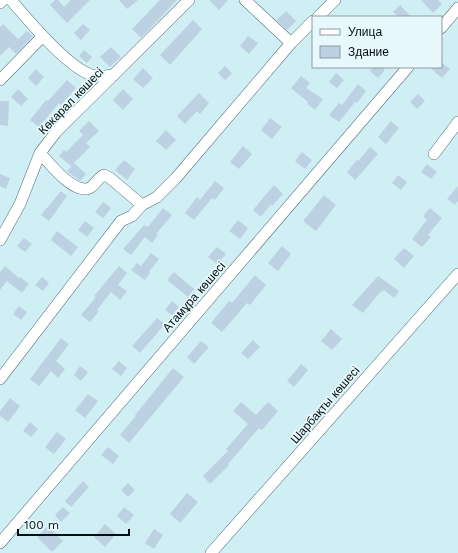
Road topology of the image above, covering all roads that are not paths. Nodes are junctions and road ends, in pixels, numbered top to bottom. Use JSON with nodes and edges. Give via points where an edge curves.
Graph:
{"nodes":[{"id":1,"x":3,"y":0,"type":"edge"},
{"id":2,"x":11,"y":0,"type":"edge"},
{"id":3,"x":189,"y":0,"type":"edge"},
{"id":4,"x":245,"y":0,"type":"edge"},
{"id":5,"x":335,"y":0,"type":"edge"},
{"id":6,"x":0,"y":3,"type":"edge"},
{"id":7,"x":458,"y":8,"type":"edge"},
{"id":8,"x":319,"y":16,"type":"edge"},
{"id":9,"x":312,"y":22,"type":"edge"},
{"id":10,"x":442,"y":27,"type":"edge"},
{"id":11,"x":43,"y":36,"type":"junction"},
{"id":12,"x":291,"y":43,"type":"junction"},
{"id":13,"x":407,"y":68,"type":"edge"},
{"id":14,"x":114,"y":75,"type":"junction"},
{"id":15,"x":0,"y":80,"type":"edge"},
{"id":16,"x":458,"y":122,"type":"edge"},
{"id":17,"x":40,"y":153,"type":"junction"},
{"id":18,"x":434,"y":154,"type":"dead end"},
{"id":19,"x":142,"y":205,"type":"junction"},
{"id":20,"x":0,"y":240,"type":"edge"},
{"id":21,"x":458,"y":274,"type":"edge"},
{"id":22,"x":0,"y":380,"type":"edge"},
{"id":23,"x":0,"y":543,"type":"edge"},
{"id":24,"x":211,"y":553,"type":"edge"}],
"edges":[{"from":1,"to":6,"type":"street"},
{"from":2,"to":11,"type":"street"},
{"from":3,"to":14,"type":"street","name":"Көкарал көшесі"},
{"from":4,"to":12,"type":"street"},
{"from":5,"to":8,"type":"street"},
{"from":7,"to":10,"type":"street"},
{"from":9,"to":12,"type":"street"},
{"from":11,"to":14,"type":"street","via":[[77,68],[95,76]]},
{"from":11,"to":15,"type":"street"},
{"from":12,"to":19,"type":"street","via":[[176,178],[156,197]]},
{"from":13,"to":23,"type":"street","name":"Атамұра көшесі"},
{"from":14,"to":17,"type":"street","name":"Көкарал көшесі","via":[[56,132]]},
{"from":16,"to":18,"type":"street"},
{"from":17,"to":19,"type":"street","via":[[71,184],[87,189],[104,175]]},
{"from":17,"to":20,"type":"street","name":"Көкарал көшесі","via":[[20,204]]},
{"from":19,"to":22,"type":"street","via":[[132,216],[121,221]]},
{"from":21,"to":24,"type":"street","name":"Шарбақты көшесі"}]}
